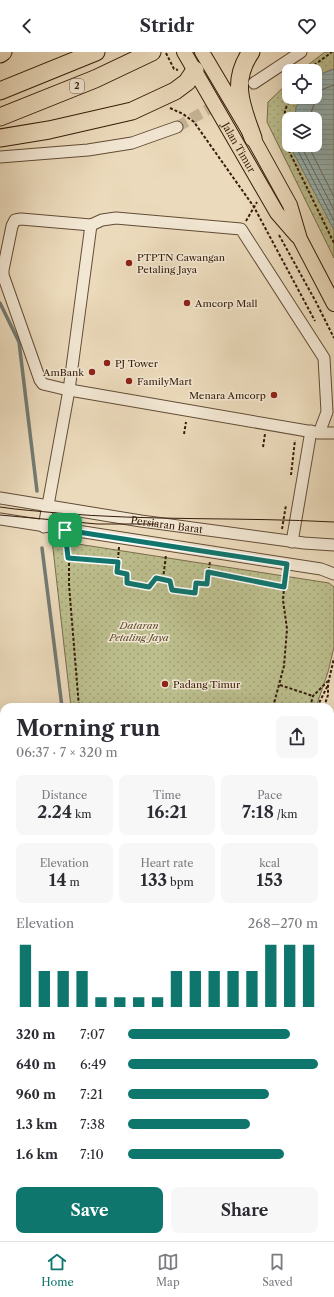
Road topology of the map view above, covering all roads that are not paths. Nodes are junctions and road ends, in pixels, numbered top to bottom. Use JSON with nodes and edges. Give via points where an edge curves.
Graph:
{"nodes":[{"id":1,"x":3,"y":52,"type":"edge"},
{"id":2,"x":96,"y":52,"type":"edge"},
{"id":3,"x":152,"y":52,"type":"edge"},
{"id":4,"x":251,"y":52,"type":"edge"},
{"id":5,"x":301,"y":52,"type":"edge"},
{"id":6,"x":0,"y":54,"type":"edge"},
{"id":7,"x":203,"y":54,"type":"edge"},
{"id":8,"x":190,"y":61,"type":"edge"},
{"id":9,"x":254,"y":83,"type":"tunnel mouth"},
{"id":10,"x":0,"y":91,"type":"edge"},
{"id":11,"x":0,"y":117,"type":"edge"},
{"id":12,"x":177,"y":127,"type":"tunnel mouth"},
{"id":13,"x":49,"y":130,"type":"junction"},
{"id":14,"x":0,"y":138,"type":"edge"},
{"id":15,"x":253,"y":138,"type":"junction"},
{"id":16,"x":0,"y":147,"type":"edge"},
{"id":17,"x":0,"y":157,"type":"edge"},
{"id":18,"x":91,"y":224,"type":"junction"},
{"id":19,"x":300,"y":239,"type":"junction"},
{"id":20,"x":334,"y":304,"type":"edge"},
{"id":21,"x":69,"y":390,"type":"junction"},
{"id":22,"x":315,"y":432,"type":"junction"},
{"id":23,"x":334,"y":433,"type":"edge"},
{"id":24,"x":0,"y":498,"type":"edge"},
{"id":25,"x":48,"y":505,"type":"junction"},
{"id":26,"x":0,"y":519,"type":"edge"},
{"id":27,"x":44,"y":527,"type":"junction"},
{"id":28,"x":292,"y":542,"type":"junction"},
{"id":29,"x":334,"y":545,"type":"edge"},
{"id":30,"x":334,"y":574,"type":"edge"}],
"edges":[{"from":1,"to":6,"type":"highway"},
{"from":2,"to":10,"type":"highway","number":"2"},
{"from":3,"to":11,"type":"highway","number":"2","via":[[95,79]]},
{"from":4,"to":15,"type":"highway","via":[[242,70],[239,94],[240,104]]},
{"from":5,"to":9,"type":"street"},
{"from":7,"to":15,"type":"main road","name":"Jalan Timur"},
{"from":8,"to":13,"type":"highway","via":[[187,82],[175,91],[132,111]]},
{"from":8,"to":19,"type":"main road","name":"Jalan Timur","via":[[277,213]]},
{"from":12,"to":17,"type":"street","via":[[132,144]]},
{"from":13,"to":14,"type":"highway"},
{"from":13,"to":16,"type":"street"},
{"from":15,"to":19,"type":"main road","name":"Jalan Timur","via":[[290,205]]},
{"from":18,"to":21,"type":"street"},
{"from":18,"to":21,"type":"street","via":[[15,220],[2,270],[40,380],[43,384]]},
{"from":18,"to":22,"type":"street","via":[[116,218],[241,229],[324,358],[327,412]]},
{"from":19,"to":20,"type":"main road","name":"Jalan Timur"},
{"from":21,"to":22,"type":"street"},
{"from":21,"to":25,"type":"street"},
{"from":22,"to":23,"type":"street"},
{"from":22,"to":28,"type":"street"},
{"from":24,"to":25,"type":"street","name":"Persiaran Barat"},
{"from":25,"to":27,"type":"street"},
{"from":25,"to":28,"type":"street","name":"Persiaran Barat"},
{"from":26,"to":27,"type":"street","name":"Persiaran Barat"},
{"from":27,"to":30,"type":"street","name":"Persiaran Barat","via":[[321,569]]},
{"from":28,"to":29,"type":"street","name":"Persiaran Barat"}]}
